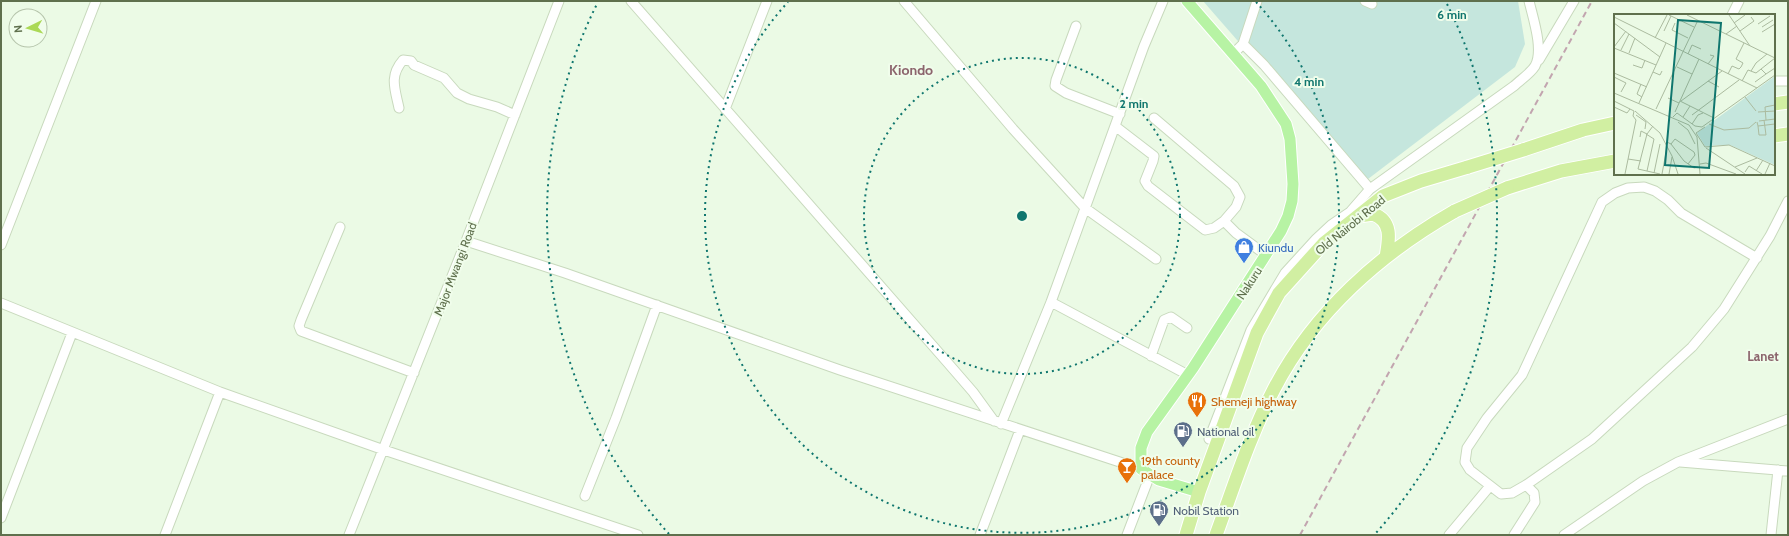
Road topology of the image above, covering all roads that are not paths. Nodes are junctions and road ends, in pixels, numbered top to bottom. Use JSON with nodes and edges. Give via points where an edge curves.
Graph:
{"nodes":[{"id":1,"x":96,"y":1,"type":"edge"},
{"id":2,"x":559,"y":1,"type":"edge"},
{"id":3,"x":631,"y":1,"type":"edge"},
{"id":4,"x":767,"y":1,"type":"edge"},
{"id":5,"x":904,"y":1,"type":"edge"},
{"id":6,"x":1163,"y":1,"type":"edge"},
{"id":7,"x":1187,"y":1,"type":"edge"},
{"id":8,"x":1257,"y":1,"type":"edge"},
{"id":9,"x":1529,"y":1,"type":"edge"},
{"id":10,"x":1574,"y":1,"type":"edge"},
{"id":11,"x":1739,"y":1,"type":"edge"},
{"id":12,"x":1732,"y":14,"type":"edge"},
{"id":13,"x":1076,"y":26,"type":"dead end"},
{"id":14,"x":1243,"y":44,"type":"junction"},
{"id":15,"x":1233,"y":54,"type":"junction"},
{"id":16,"x":1535,"y":66,"type":"junction"},
{"id":17,"x":1788,"y":81,"type":"edge"},
{"id":18,"x":1775,"y":82,"type":"edge"},
{"id":19,"x":1788,"y":102,"type":"edge"},
{"id":20,"x":1775,"y":104,"type":"edge"},
{"id":21,"x":399,"y":108,"type":"dead end"},
{"id":22,"x":725,"y":109,"type":"junction"},
{"id":23,"x":1120,"y":114,"type":"junction"},
{"id":24,"x":515,"y":115,"type":"junction"},
{"id":25,"x":1154,"y":118,"type":"dead end"},
{"id":26,"x":1614,"y":123,"type":"edge"},
{"id":27,"x":1115,"y":126,"type":"junction"},
{"id":28,"x":1614,"y":161,"type":"edge"},
{"id":29,"x":1370,"y":189,"type":"junction"},
{"id":30,"x":1788,"y":201,"type":"edge"},
{"id":31,"x":1085,"y":208,"type":"junction"},
{"id":32,"x":1359,"y":216,"type":"junction"},
{"id":33,"x":1224,"y":221,"type":"junction"},
{"id":34,"x":340,"y":227,"type":"dead end"},
{"id":35,"x":466,"y":241,"type":"junction"},
{"id":36,"x":1,"y":245,"type":"edge"},
{"id":37,"x":1266,"y":255,"type":"junction"},
{"id":38,"x":1386,"y":257,"type":"junction"},
{"id":39,"x":1757,"y":258,"type":"junction"},
{"id":40,"x":1156,"y":259,"type":"dead end"},
{"id":41,"x":1050,"y":302,"type":"junction"},
{"id":42,"x":1,"y":303,"type":"edge"},
{"id":43,"x":657,"y":305,"type":"junction"},
{"id":44,"x":1187,"y":328,"type":"dead end"},
{"id":45,"x":72,"y":333,"type":"junction"},
{"id":46,"x":1151,"y":356,"type":"junction"},
{"id":47,"x":414,"y":373,"type":"junction"},
{"id":48,"x":1188,"y":375,"type":"junction"},
{"id":49,"x":220,"y":392,"type":"junction"},
{"id":50,"x":1788,"y":419,"type":"edge"},
{"id":51,"x":997,"y":422,"type":"junction"},
{"id":52,"x":1020,"y":430,"type":"junction"},
{"id":53,"x":1208,"y":439,"type":"dead end"},
{"id":54,"x":384,"y":450,"type":"junction"},
{"id":55,"x":1678,"y":462,"type":"junction"},
{"id":56,"x":1778,"y":470,"type":"junction"},
{"id":57,"x":1788,"y":471,"type":"edge"},
{"id":58,"x":1145,"y":472,"type":"junction"},
{"id":59,"x":1526,"y":485,"type":"junction"},
{"id":60,"x":1490,"y":486,"type":"junction"},
{"id":61,"x":1199,"y":492,"type":"junction"},
{"id":62,"x":585,"y":496,"type":"dead end"},
{"id":63,"x":1,"y":518,"type":"edge"},
{"id":64,"x":1568,"y":534,"type":"edge"},
{"id":65,"x":165,"y":535,"type":"edge"},
{"id":66,"x":349,"y":535,"type":"edge"},
{"id":67,"x":638,"y":535,"type":"edge"},
{"id":68,"x":980,"y":535,"type":"edge"},
{"id":69,"x":1127,"y":535,"type":"edge"},
{"id":70,"x":1186,"y":535,"type":"edge"},
{"id":71,"x":1216,"y":535,"type":"edge"},
{"id":72,"x":1449,"y":535,"type":"edge"},
{"id":73,"x":1514,"y":535,"type":"edge"},
{"id":74,"x":1771,"y":535,"type":"edge"}],
"edges":[{"from":1,"to":36,"type":"street"},
{"from":2,"to":24,"type":"street","name":"Major Mwangi Road"},
{"from":3,"to":22,"type":"street"},
{"from":4,"to":22,"type":"street"},
{"from":5,"to":31,"type":"street","via":[[1013,129]]},
{"from":6,"to":23,"type":"street"},
{"from":7,"to":15,"type":"main road","name":"Nakuru"},
{"from":8,"to":14,"type":"street"},
{"from":9,"to":16,"type":"street","via":[[1537,37],[1538,52]]},
{"from":10,"to":16,"type":"street"},
{"from":11,"to":12,"type":"street"},
{"from":13,"to":23,"type":"street","via":[[1055,86],[1066,93]]},
{"from":14,"to":15,"type":"street"},
{"from":14,"to":29,"type":"street"},
{"from":15,"to":37,"type":"main road","name":"Nakuru","via":[[1277,108],[1286,124],[1290,140],[1292,201],[1288,216]]},
{"from":16,"to":29,"type":"street","via":[[1514,86]]},
{"from":17,"to":18,"type":"street"},
{"from":19,"to":20,"type":"highway"},
{"from":21,"to":24,"type":"street","via":[[393,78],[403,60],[411,61],[414,65],[444,78],[457,93],[469,99]]},
{"from":22,"to":51,"type":"street"},
{"from":23,"to":27,"type":"street"},
{"from":24,"to":35,"type":"street","name":"Major Mwangi Road"},
{"from":25,"to":33,"type":"street","via":[[1234,186],[1240,197],[1236,207]]},
{"from":26,"to":32,"type":"highway","name":"Old Nairobi Road","bridge":true,"via":[[1583,130],[1421,181],[1383,196]]},
{"from":27,"to":31,"type":"street"},
{"from":27,"to":33,"type":"street","via":[[1154,156],[1145,181],[1148,186],[1205,230],[1214,228]]},
{"from":28,"to":38,"type":"highway","bridge":true,"via":[[1561,171],[1507,188],[1455,211]]},
{"from":29,"to":53,"type":"street","via":[[1350,212],[1331,225],[1285,272],[1251,330]]},
{"from":30,"to":39,"type":"street"},
{"from":31,"to":40,"type":"street"},
{"from":31,"to":41,"type":"street"},
{"from":32,"to":38,"type":"highway","via":[[1373,214],[1384,221],[1389,230]]},
{"from":32,"to":61,"type":"highway","name":"Old Nairobi Road","via":[[1315,252],[1279,293],[1269,310],[1257,332]]},
{"from":33,"to":37,"type":"street"},
{"from":34,"to":47,"type":"street","via":[[301,320],[301,331]]},
{"from":35,"to":43,"type":"street"},
{"from":35,"to":47,"type":"street","name":"Major Mwangi Road"},
{"from":37,"to":48,"type":"main road","name":"Nakuru"},
{"from":38,"to":71,"type":"highway","via":[[1331,308],[1286,368],[1255,429]]},
{"from":39,"to":59,"type":"street","via":[[1724,309],[1692,347],[1592,439]]},
{"from":39,"to":60,"type":"street","via":[[1681,213],[1655,191],[1644,187],[1628,188],[1602,202],[1522,375],[1487,418],[1467,448],[1465,462],[1470,470]]},
{"from":41,"to":46,"type":"street"},
{"from":41,"to":51,"type":"street"},
{"from":42,"to":45,"type":"street"},
{"from":43,"to":51,"type":"street"},
{"from":43,"to":62,"type":"street"},
{"from":44,"to":46,"type":"street","via":[[1170,317],[1164,320]]},
{"from":45,"to":49,"type":"street"},
{"from":45,"to":63,"type":"street"},
{"from":46,"to":48,"type":"street"},
{"from":47,"to":54,"type":"street","name":"Major Mwangi Road"},
{"from":48,"to":58,"type":"main road","name":"Nakuru","via":[[1147,432],[1140,448]]},
{"from":49,"to":54,"type":"street"},
{"from":49,"to":65,"type":"street"},
{"from":50,"to":55,"type":"street"},
{"from":51,"to":52,"type":"street"},
{"from":52,"to":58,"type":"street"},
{"from":52,"to":68,"type":"street"},
{"from":54,"to":66,"type":"street","name":"Major Mwangi Road"},
{"from":54,"to":67,"type":"street"},
{"from":55,"to":56,"type":"street"},
{"from":55,"to":64,"type":"street","via":[[1643,481]]},
{"from":56,"to":57,"type":"street"},
{"from":56,"to":74,"type":"street"},
{"from":58,"to":61,"type":"main road","via":[[1159,480]]},
{"from":58,"to":69,"type":"street"},
{"from":59,"to":60,"type":"street","via":[[1512,493],[1504,494]]},
{"from":59,"to":73,"type":"street","via":[[1534,494],[1535,502]]},
{"from":60,"to":72,"type":"street"},
{"from":61,"to":70,"type":"highway","name":"Old Nairobi Road"}]}
